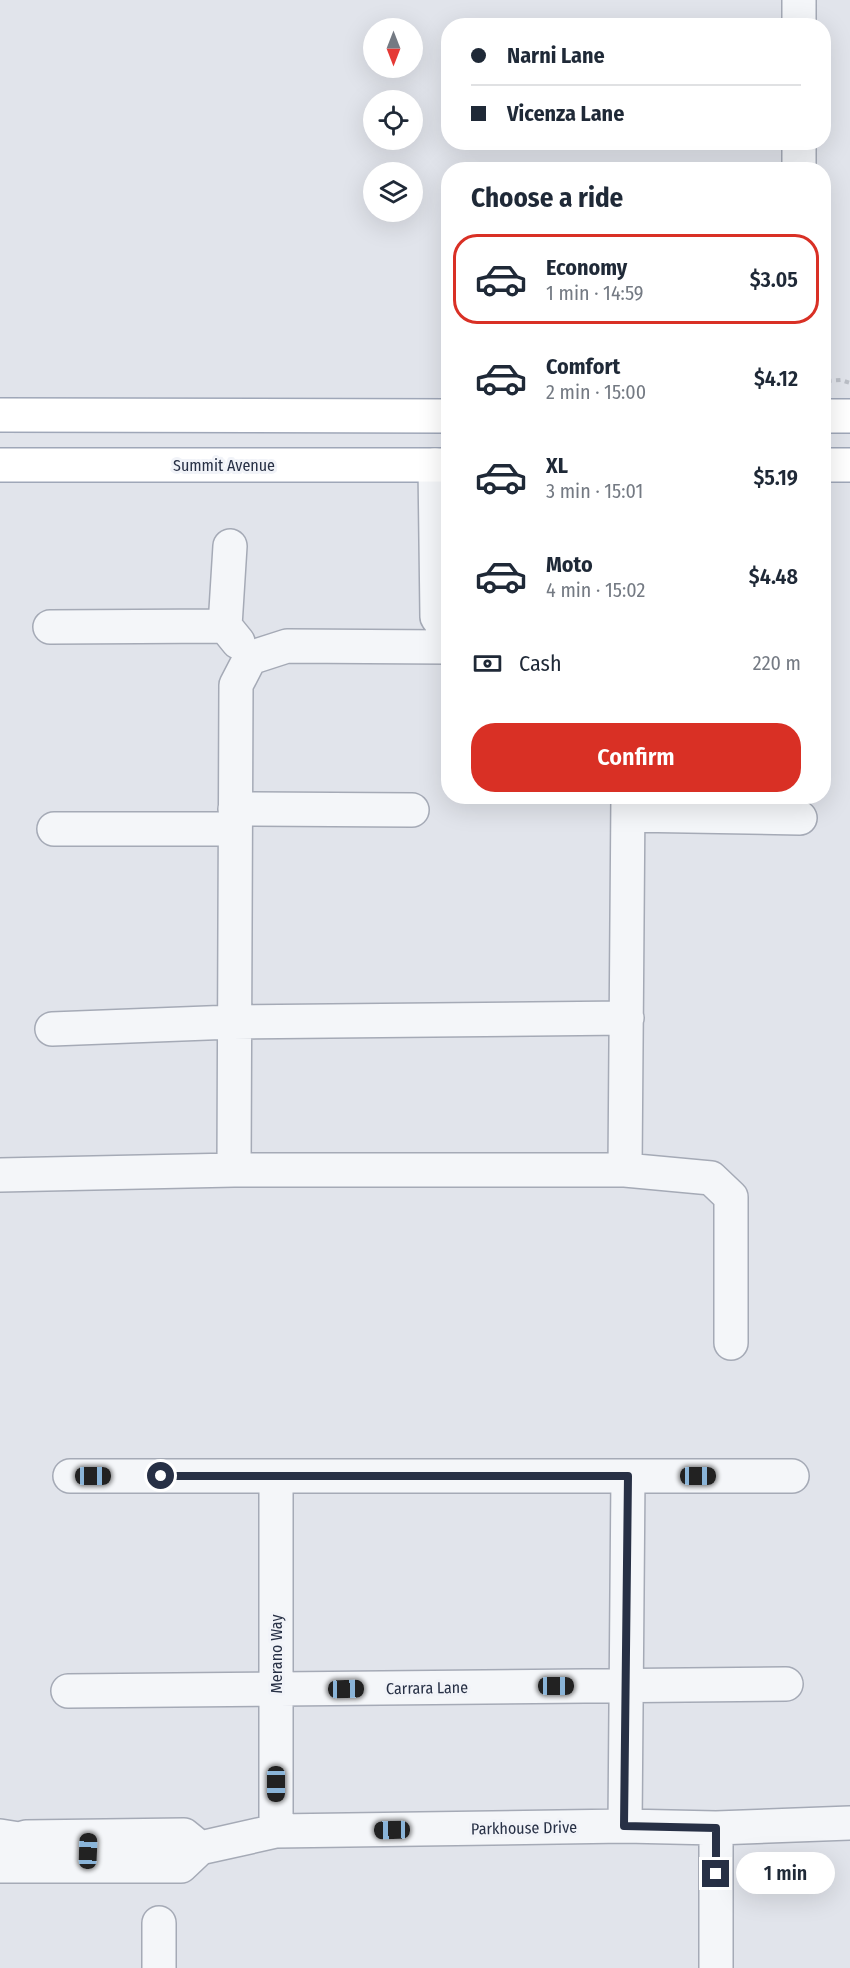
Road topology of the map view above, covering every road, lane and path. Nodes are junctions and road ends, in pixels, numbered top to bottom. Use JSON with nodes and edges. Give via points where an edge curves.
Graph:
{"nodes":[{"id":1,"x":799,"y":0,"type":"edge"},
{"id":2,"x":799,"y":18,"type":"edge"},
{"id":3,"x":831,"y":381,"type":"edge"},
{"id":4,"x":850,"y":383,"type":"edge"},
{"id":5,"x":0,"y":415,"type":"edge"},
{"id":6,"x":441,"y":416,"type":"edge"},
{"id":7,"x":831,"y":416,"type":"edge"},
{"id":8,"x":850,"y":416,"type":"edge"},
{"id":9,"x":0,"y":465,"type":"edge"},
{"id":10,"x":441,"y":465,"type":"edge"},
{"id":11,"x":831,"y":465,"type":"edge"},
{"id":12,"x":850,"y":465,"type":"edge"},
{"id":13,"x":230,"y":546,"type":"dead end"},
{"id":14,"x":441,"y":589,"type":"edge"},
{"id":15,"x":441,"y":622,"type":"edge"},
{"id":16,"x":225,"y":626,"type":"junction"},
{"id":17,"x":50,"y":627,"type":"dead end"},
{"id":18,"x":441,"y":647,"type":"edge"},
{"id":19,"x":250,"y":658,"type":"junction"},
{"id":20,"x":628,"y":806,"type":"edge"},
{"id":21,"x":412,"y":810,"type":"dead end"},
{"id":22,"x":800,"y":818,"type":"dead end"},
{"id":23,"x":235,"y":819,"type":"junction"},
{"id":24,"x":54,"y":829,"type":"dead end"},
{"id":25,"x":627,"y":1018,"type":"junction"},
{"id":26,"x":233,"y":1022,"type":"junction"},
{"id":27,"x":52,"y":1029,"type":"dead end"},
{"id":28,"x":234,"y":1170,"type":"junction"},
{"id":29,"x":625,"y":1170,"type":"junction"},
{"id":30,"x":0,"y":1175,"type":"edge"},
{"id":31,"x":731,"y":1343,"type":"dead end"},
{"id":32,"x":70,"y":1476,"type":"dead end"},
{"id":33,"x":276,"y":1476,"type":"junction"},
{"id":34,"x":628,"y":1476,"type":"junction"},
{"id":35,"x":792,"y":1476,"type":"dead end"},
{"id":36,"x":786,"y":1684,"type":"dead end"},
{"id":37,"x":627,"y":1685,"type":"junction"},
{"id":38,"x":276,"y":1689,"type":"junction"},
{"id":39,"x":68,"y":1691,"type":"dead end"},
{"id":40,"x":850,"y":1823,"type":"edge"},
{"id":41,"x":624,"y":1826,"type":"junction"},
{"id":42,"x":716,"y":1828,"type":"junction"},
{"id":43,"x":276,"y":1831,"type":"junction"},
{"id":44,"x":0,"y":1836,"type":"edge"},
{"id":45,"x":88,"y":1851,"type":"junction"},
{"id":46,"x":0,"y":1866,"type":"edge"},
{"id":47,"x":159,"y":1923,"type":"dead end"},
{"id":48,"x":159,"y":1968,"type":"edge"},
{"id":49,"x":716,"y":1968,"type":"edge"}],
"edges":[{"from":1,"to":2,"type":"street"},
{"from":3,"to":4,"type":"path"},
{"from":5,"to":6,"type":"main road"},
{"from":7,"to":8,"type":"main road"},
{"from":9,"to":10,"type":"main road","name":"Summit Avenue"},
{"from":11,"to":12,"type":"main road"},
{"from":13,"to":16,"type":"street"},
{"from":14,"to":15,"type":"street","via":[[437,617]]},
{"from":16,"to":17,"type":"street"},
{"from":16,"to":19,"type":"street"},
{"from":18,"to":19,"type":"street","via":[[287,646]]},
{"from":19,"to":23,"type":"street","via":[[236,685]]},
{"from":20,"to":22,"type":"street"},
{"from":20,"to":25,"type":"street"},
{"from":21,"to":23,"type":"street"},
{"from":23,"to":24,"type":"street"},
{"from":23,"to":26,"type":"street"},
{"from":25,"to":26,"type":"street"},
{"from":25,"to":29,"type":"street"},
{"from":26,"to":27,"type":"street"},
{"from":26,"to":28,"type":"street"},
{"from":28,"to":29,"type":"street"},
{"from":28,"to":30,"type":"street"},
{"from":29,"to":31,"type":"street","via":[[711,1179],[731,1197]]},
{"from":32,"to":33,"type":"street"},
{"from":33,"to":34,"type":"street"},
{"from":33,"to":38,"type":"street","name":"Merano Way"},
{"from":34,"to":35,"type":"street"},
{"from":34,"to":37,"type":"street"},
{"from":36,"to":37,"type":"street","name":"Carrara Lane"},
{"from":37,"to":38,"type":"street","name":"Carrara Lane"},
{"from":37,"to":41,"type":"street"},
{"from":38,"to":39,"type":"street","name":"Carrara Lane"},
{"from":38,"to":43,"type":"street","name":"Merano Way"},
{"from":40,"to":42,"type":"street","name":"Parkhouse Drive"},
{"from":41,"to":42,"type":"street","name":"Parkhouse Drive"},
{"from":41,"to":43,"type":"street","name":"Parkhouse Drive"},
{"from":42,"to":49,"type":"street"},
{"from":43,"to":45,"type":"street","name":"Parkhouse Drive","via":[[200,1848],[181,1866]]},
{"from":44,"to":45,"type":"street","name":"Parkhouse Drive"},
{"from":45,"to":46,"type":"street","name":"Parkhouse Drive"},
{"from":47,"to":48,"type":"street"}]}
